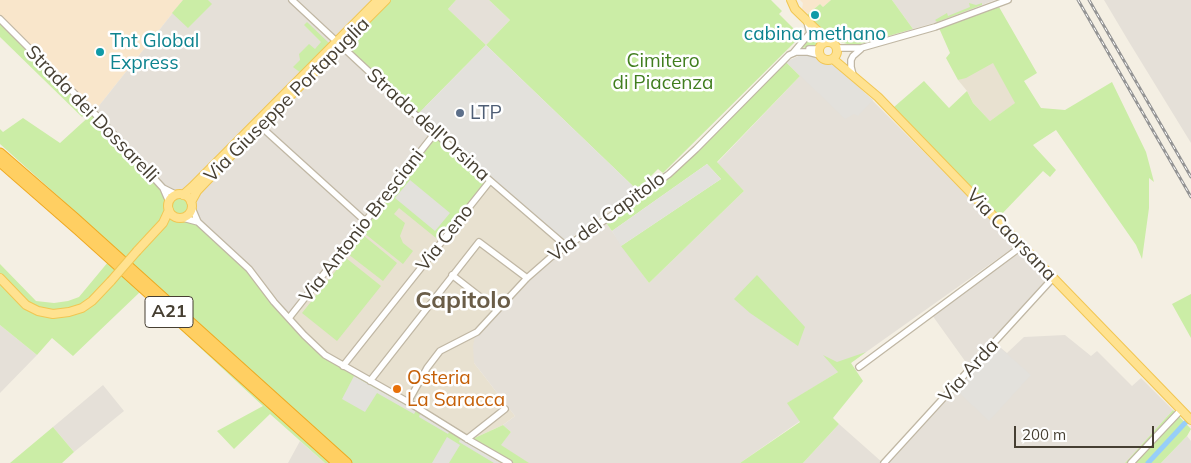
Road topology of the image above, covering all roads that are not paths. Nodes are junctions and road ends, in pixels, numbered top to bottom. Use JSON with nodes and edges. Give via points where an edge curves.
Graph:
{"nodes":[{"id":1,"x":292,"y":0,"type":"edge"},
{"id":2,"x":378,"y":0,"type":"edge"},
{"id":3,"x":386,"y":0,"type":"edge"},
{"id":4,"x":791,"y":0,"type":"edge"},
{"id":5,"x":1008,"y":0,"type":"edge"},
{"id":6,"x":0,"y":18,"type":"edge"},
{"id":7,"x":810,"y":25,"type":"junction"},
{"id":8,"x":338,"y":44,"type":"junction"},
{"id":9,"x":824,"y":44,"type":"junction"},
{"id":10,"x":861,"y":48,"type":"junction"},
{"id":11,"x":837,"y":49,"type":"junction"},
{"id":12,"x":794,"y":52,"type":"junction"},
{"id":13,"x":820,"y":55,"type":"junction"},
{"id":14,"x":836,"y":61,"type":"junction"},
{"id":15,"x":853,"y":75,"type":"junction"},
{"id":16,"x":259,"y":124,"type":"junction"},
{"id":17,"x":435,"y":133,"type":"junction"},
{"id":18,"x":0,"y":148,"type":"edge"},
{"id":19,"x":0,"y":153,"type":"edge"},
{"id":20,"x":0,"y":162,"type":"edge"},
{"id":21,"x":490,"y":180,"type":"junction"},
{"id":22,"x":32,"y":181,"type":"junction"},
{"id":23,"x":163,"y":188,"type":"junction"},
{"id":24,"x":180,"y":195,"type":"junction"},
{"id":25,"x":191,"y":205,"type":"junction"},
{"id":26,"x":169,"y":206,"type":"junction"},
{"id":27,"x":179,"y":217,"type":"junction"},
{"id":28,"x":365,"y":221,"type":"junction"},
{"id":29,"x":198,"y":222,"type":"junction"},
{"id":30,"x":163,"y":223,"type":"junction"},
{"id":31,"x":566,"y":246,"type":"junction"},
{"id":32,"x":1022,"y":246,"type":"junction"},
{"id":33,"x":452,"y":276,"type":"junction"},
{"id":34,"x":0,"y":278,"type":"edge"},
{"id":35,"x":527,"y":278,"type":"junction"},
{"id":36,"x":1053,"y":278,"type":"junction"},
{"id":37,"x":497,"y":310,"type":"junction"},
{"id":38,"x":289,"y":318,"type":"junction"},
{"id":39,"x":343,"y":366,"type":"junction"},
{"id":40,"x":859,"y":366,"type":"dead end"},
{"id":41,"x":370,"y":380,"type":"junction"},
{"id":42,"x":408,"y":402,"type":"junction"},
{"id":43,"x":505,"y":409,"type":"dead end"},
{"id":44,"x":1186,"y":415,"type":"edge"},
{"id":45,"x":467,"y":439,"type":"junction"},
{"id":46,"x":337,"y":463,"type":"edge"},
{"id":47,"x":347,"y":463,"type":"edge"},
{"id":48,"x":509,"y":463,"type":"edge"},
{"id":49,"x":884,"y":463,"type":"edge"},
{"id":50,"x":1131,"y":463,"type":"edge"}],
"edges":[{"from":1,"to":8,"type":"street","name":"Strada dell'Orsina"},
{"from":2,"to":8,"type":"main road","name":"Via Giuseppe Portapuglia"},
{"from":3,"to":8,"type":"main road","name":"Via Giuseppe Portapuglia"},
{"from":4,"to":7,"type":"main road","via":[[794,10]]},
{"from":5,"to":10,"type":"street","via":[[935,27]]},
{"from":6,"to":23,"type":"street","name":"Strada dei Dossarelli"},
{"from":7,"to":9,"type":"main road"},
{"from":7,"to":12,"type":"street","name":"Via del Capitolo","via":[[810,33]]},
{"from":8,"to":16,"type":"main road","name":"Via Giuseppe Portapuglia"},
{"from":8,"to":17,"type":"street","name":"Strada dell'Orsina"},
{"from":9,"to":11,"type":"main road","via":[[834,44]]},
{"from":9,"to":12,"type":"street","via":[[816,49]]},
{"from":9,"to":13,"type":"main road"},
{"from":10,"to":11,"type":"street"},
{"from":10,"to":15,"type":"street","via":[[851,60]]},
{"from":11,"to":14,"type":"main road"},
{"from":12,"to":13,"type":"street"},
{"from":12,"to":31,"type":"street","name":"Via del Capitolo","via":[[669,174]]},
{"from":13,"to":14,"type":"main road"},
{"from":14,"to":15,"type":"main road","name":"Via Caorsana"},
{"from":15,"to":32,"type":"main road","name":"Via Caorsana"},
{"from":16,"to":24,"type":"main road","name":"Via Giuseppe Portapuglia"},
{"from":16,"to":25,"type":"main road","name":"Via Giuseppe Portapuglia","via":[[197,192]]},
{"from":16,"to":28,"type":"street"},
{"from":17,"to":21,"type":"street","name":"Strada dell'Orsina"},
{"from":17,"to":28,"type":"street","name":"Via Antonio Bresciani"},
{"from":18,"to":22,"type":"highway"},
{"from":19,"to":22,"type":"highway","number":"A21"},
{"from":20,"to":46,"type":"highway","number":"A21"},
{"from":21,"to":31,"type":"street","name":"Strada dell'Orsina"},
{"from":21,"to":39,"type":"street","name":"Via Ceno"},
{"from":22,"to":47,"type":"highway","number":"A21"},
{"from":23,"to":24,"type":"street","name":"Strada dei Dossarelli"},
{"from":23,"to":26,"type":"street","name":"Strada dei Dossarelli"},
{"from":24,"to":25,"type":"main road","via":[[188,197]]},
{"from":24,"to":26,"type":"main road","via":[[172,198]]},
{"from":25,"to":27,"type":"main road","via":[[189,214]]},
{"from":25,"to":29,"type":"street"},
{"from":26,"to":27,"type":"main road"},
{"from":26,"to":30,"type":"main road"},
{"from":27,"to":29,"type":"street"},
{"from":27,"to":30,"type":"main road"},
{"from":28,"to":38,"type":"street","name":"Via Antonio Bresciani"},
{"from":29,"to":38,"type":"street","via":[[248,269]]},
{"from":30,"to":34,"type":"main road","bridge":true,"via":[[82,308],[53,314],[38,311],[26,305]]},
{"from":31,"to":35,"type":"street","name":"Via del Capitolo"},
{"from":32,"to":36,"type":"main road","name":"Via Caorsana"},
{"from":32,"to":40,"type":"street"},
{"from":33,"to":35,"type":"street","via":[[479,242]]},
{"from":33,"to":37,"type":"street"},
{"from":33,"to":41,"type":"street"},
{"from":35,"to":37,"type":"street","name":"Via del Capitolo"},
{"from":36,"to":44,"type":"main road","name":"Via Caorsana"},
{"from":36,"to":49,"type":"street","name":"Via Arda"},
{"from":37,"to":42,"type":"street","name":"Via del Capitolo","via":[[477,332],[436,355]]},
{"from":38,"to":39,"type":"street","via":[[325,355]]},
{"from":39,"to":41,"type":"street"},
{"from":41,"to":42,"type":"street"},
{"from":42,"to":45,"type":"street"},
{"from":43,"to":45,"type":"street"},
{"from":44,"to":50,"type":"street"},
{"from":45,"to":48,"type":"street"}]}
